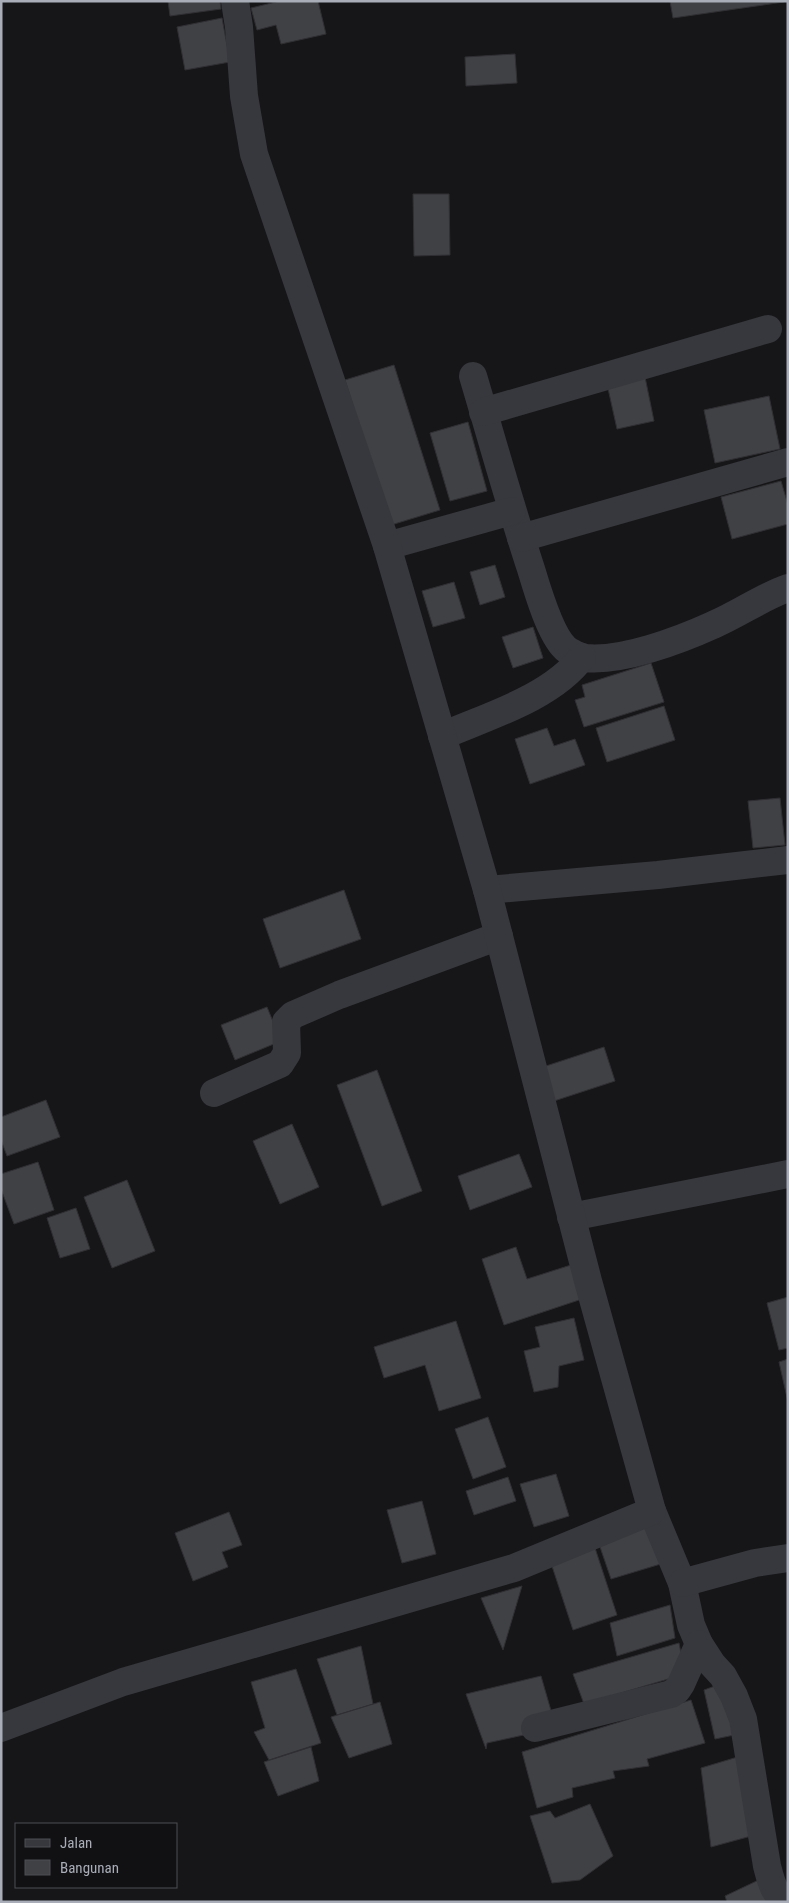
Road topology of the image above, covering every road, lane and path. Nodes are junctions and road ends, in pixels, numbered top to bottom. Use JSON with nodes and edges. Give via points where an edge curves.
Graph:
{"nodes":[{"id":1,"x":235,"y":1,"type":"edge"},
{"id":2,"x":768,"y":329,"type":"dead end"},
{"id":3,"x":473,"y":376,"type":"dead end"},
{"id":4,"x":483,"y":412,"type":"junction"},
{"id":5,"x":788,"y":462,"type":"edge"},
{"id":6,"x":512,"y":511,"type":"junction"},
{"id":7,"x":521,"y":538,"type":"junction"},
{"id":8,"x":387,"y":546,"type":"junction"},
{"id":9,"x":788,"y":588,"type":"edge"},
{"id":10,"x":582,"y":657,"type":"junction"},
{"id":11,"x":442,"y":736,"type":"junction"},
{"id":12,"x":788,"y":860,"type":"edge"},
{"id":13,"x":487,"y":890,"type":"junction"},
{"id":14,"x":499,"y":936,"type":"junction"},
{"id":15,"x":214,"y":1093,"type":"dead end"},
{"id":16,"x":788,"y":1174,"type":"edge"},
{"id":17,"x":571,"y":1217,"type":"junction"},
{"id":18,"x":652,"y":1511,"type":"junction"},
{"id":19,"x":788,"y":1558,"type":"edge"},
{"id":20,"x":682,"y":1583,"type":"junction"},
{"id":21,"x":699,"y":1644,"type":"junction"},
{"id":22,"x":1,"y":1728,"type":"edge"},
{"id":23,"x":535,"y":1728,"type":"dead end"},
{"id":24,"x":787,"y":1902,"type":"edge"}],
"edges":[{"from":1,"to":8,"type":"street","via":[[244,96],[254,154]]},
{"from":2,"to":4,"type":"street"},
{"from":3,"to":4,"type":"street"},
{"from":4,"to":6,"type":"street"},
{"from":5,"to":7,"type":"street"},
{"from":6,"to":7,"type":"street"},
{"from":6,"to":8,"type":"street"},
{"from":7,"to":10,"type":"street","via":[[554,632],[565,649]]},
{"from":8,"to":11,"type":"street"},
{"from":9,"to":10,"type":"street","via":[[714,625],[647,649],[611,656]]},
{"from":10,"to":11,"type":"street","via":[[572,671],[551,686]]},
{"from":11,"to":13,"type":"street"},
{"from":12,"to":13,"type":"street"},
{"from":13,"to":14,"type":"street"},
{"from":14,"to":15,"type":"street","via":[[293,1015],[286,1022],[288,1053],[280,1064]]},
{"from":14,"to":17,"type":"street"},
{"from":16,"to":17,"type":"street"},
{"from":17,"to":18,"type":"street"},
{"from":18,"to":20,"type":"street"},
{"from":18,"to":22,"type":"street","via":[[514,1568],[123,1682]]},
{"from":19,"to":20,"type":"street","via":[[755,1563]]},
{"from":20,"to":21,"type":"street","via":[[690,1625]]},
{"from":21,"to":23,"type":"street","via":[[681,1684],[671,1694]]},
{"from":21,"to":24,"type":"street","via":[[723,1676],[743,1719],[767,1866],[773,1888]]}]}
